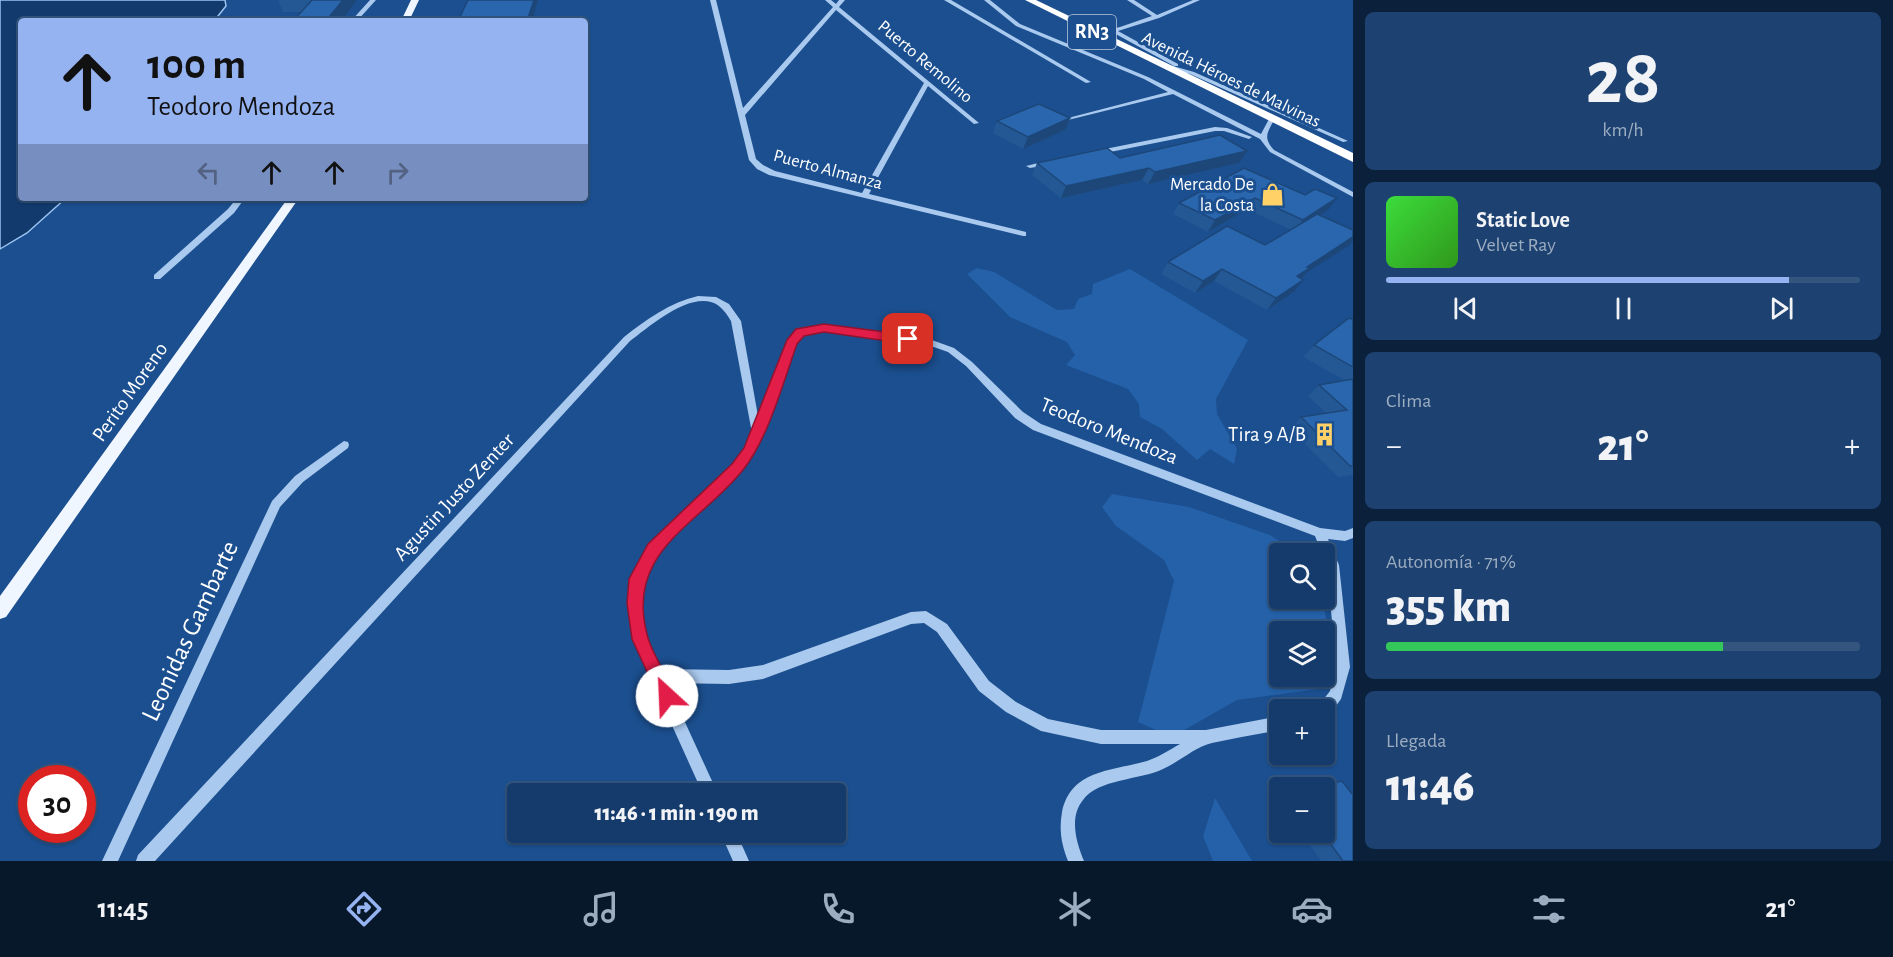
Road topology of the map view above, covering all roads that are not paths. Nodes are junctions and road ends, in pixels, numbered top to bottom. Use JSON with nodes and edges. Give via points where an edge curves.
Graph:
{"nodes":[{"id":1,"x":373,"y":0,"type":"edge"},
{"id":2,"x":415,"y":0,"type":"edge"},
{"id":3,"x":713,"y":0,"type":"edge"},
{"id":4,"x":828,"y":0,"type":"edge"},
{"id":5,"x":842,"y":0,"type":"edge"},
{"id":6,"x":947,"y":0,"type":"edge"},
{"id":7,"x":987,"y":0,"type":"edge"},
{"id":8,"x":1029,"y":0,"type":"edge"},
{"id":9,"x":1130,"y":0,"type":"edge"},
{"id":10,"x":1197,"y":0,"type":"edge"},
{"id":11,"x":836,"y":7,"type":"junction"},
{"id":12,"x":1157,"y":17,"type":"junction"},
{"id":13,"x":357,"y":18,"type":"edge"},
{"id":14,"x":406,"y":18,"type":"edge"},
{"id":15,"x":1114,"y":31,"type":"junction"},
{"id":16,"x":1096,"y":34,"type":"junction"},
{"id":17,"x":1155,"y":63,"type":"junction"},
{"id":18,"x":1192,"y":73,"type":"junction"},
{"id":19,"x":1088,"y":82,"type":"dead end"},
{"id":20,"x":927,"y":83,"type":"junction"},
{"id":21,"x":1175,"y":92,"type":"junction"},
{"id":22,"x":742,"y":114,"type":"junction"},
{"id":23,"x":1070,"y":119,"type":"edge"},
{"id":24,"x":1271,"y":120,"type":"junction"},
{"id":25,"x":975,"y":123,"type":"dead end"},
{"id":26,"x":1353,"y":137,"type":"edge"},
{"id":27,"x":1263,"y":140,"type":"junction"},
{"id":28,"x":1345,"y":141,"type":"junction"},
{"id":29,"x":1353,"y":146,"type":"edge"},
{"id":30,"x":1088,"y":154,"type":"edge"},
{"id":31,"x":1353,"y":158,"type":"edge"},
{"id":32,"x":1053,"y":161,"type":"edge"},
{"id":33,"x":1030,"y":166,"type":"dead end"},
{"id":34,"x":1353,"y":195,"type":"edge"},
{"id":35,"x":864,"y":196,"type":"junction"},
{"id":36,"x":239,"y":201,"type":"edge"},
{"id":37,"x":292,"y":201,"type":"edge"},
{"id":38,"x":1023,"y":234,"type":"dead end"},
{"id":39,"x":157,"y":277,"type":"dead end"},
{"id":40,"x":756,"y":432,"type":"junction"},
{"id":41,"x":345,"y":445,"type":"dead end"},
{"id":42,"x":1320,"y":533,"type":"junction"},
{"id":43,"x":1353,"y":533,"type":"edge"},
{"id":44,"x":0,"y":611,"type":"edge"},
{"id":45,"x":658,"y":676,"type":"junction"},
{"id":46,"x":1332,"y":699,"type":"edge"},
{"id":47,"x":1269,"y":725,"type":"edge"},
{"id":48,"x":1206,"y":737,"type":"junction"},
{"id":49,"x":706,"y":783,"type":"edge"},
{"id":50,"x":733,"y":843,"type":"edge"},
{"id":51,"x":110,"y":861,"type":"edge"},
{"id":52,"x":144,"y":861,"type":"edge"},
{"id":53,"x":741,"y":861,"type":"edge"},
{"id":54,"x":1076,"y":861,"type":"edge"}],
"edges":[{"from":1,"to":13,"type":"street"},
{"from":2,"to":14,"type":"main road"},
{"from":3,"to":22,"type":"street","name":"Puerto Almanza"},
{"from":4,"to":11,"type":"street","name":"Puerto Remolino"},
{"from":5,"to":11,"type":"street"},
{"from":6,"to":19,"type":"street"},
{"from":7,"to":21,"type":"street","via":[[1018,25]]},
{"from":8,"to":16,"type":"highway","name":"Avenida Héroes de Malvinas","number":"RN3"},
{"from":9,"to":12,"type":"street"},
{"from":10,"to":12,"type":"street"},
{"from":11,"to":20,"type":"street","name":"Puerto Remolino"},
{"from":11,"to":22,"type":"street"},
{"from":12,"to":15,"type":"street"},
{"from":15,"to":16,"type":"street"},
{"from":15,"to":18,"type":"street"},
{"from":16,"to":17,"type":"highway","name":"Avenida Héroes de Malvinas","number":"RN3"},
{"from":17,"to":18,"type":"street"},
{"from":17,"to":24,"type":"highway","name":"Avenida Héroes de Malvinas","number":"RN3"},
{"from":18,"to":28,"type":"street"},
{"from":20,"to":25,"type":"street","name":"Puerto Remolino"},
{"from":20,"to":35,"type":"street"},
{"from":21,"to":23,"type":"street"},
{"from":21,"to":27,"type":"street"},
{"from":22,"to":35,"type":"street","name":"Puerto Almanza","via":[[753,160],[760,167],[772,174]]},
{"from":24,"to":27,"type":"street"},
{"from":24,"to":31,"type":"highway","name":"Avenida Héroes de Malvinas","number":"RN3"},
{"from":26,"to":28,"type":"street"},
{"from":27,"to":30,"type":"street","via":[[1215,129]]},
{"from":27,"to":34,"type":"street","via":[[1278,154]]},
{"from":28,"to":29,"type":"street"},
{"from":32,"to":33,"type":"street"},
{"from":35,"to":38,"type":"street","name":"Puerto Almanza"},
{"from":36,"to":39,"type":"street"},
{"from":37,"to":44,"type":"main road","name":"Perito Moreno"},
{"from":40,"to":42,"type":"street","name":"Teodoro Mendoza","via":[[800,332],[824,328],[929,342],[951,350],[969,364],[1019,415],[1037,427]]},
{"from":40,"to":45,"type":"street","via":[[750,450],[737,468],[654,549],[637,579],[635,603],[640,639]]},
{"from":40,"to":52,"type":"street","name":"Agustin Justo Zenter","via":[[732,311],[709,297],[679,304],[656,317],[627,339]]},
{"from":41,"to":51,"type":"street","name":"Leonidas Gambarte","via":[[299,479],[276,504]]},
{"from":42,"to":43,"type":"street","name":"Teodoro Mendoza"},
{"from":42,"to":46,"type":"street","via":[[1333,565],[1343,668]]},
{"from":45,"to":48,"type":"street","via":[[729,677],[763,672],[926,616],[942,628],[984,686],[1011,707],[1046,726],[1101,737]]},
{"from":45,"to":49,"type":"street"},
{"from":47,"to":48,"type":"street"},
{"from":48,"to":54,"type":"street","via":[[1156,764],[1106,776],[1079,790],[1068,812],[1067,835]]},
{"from":50,"to":53,"type":"street"}]}
